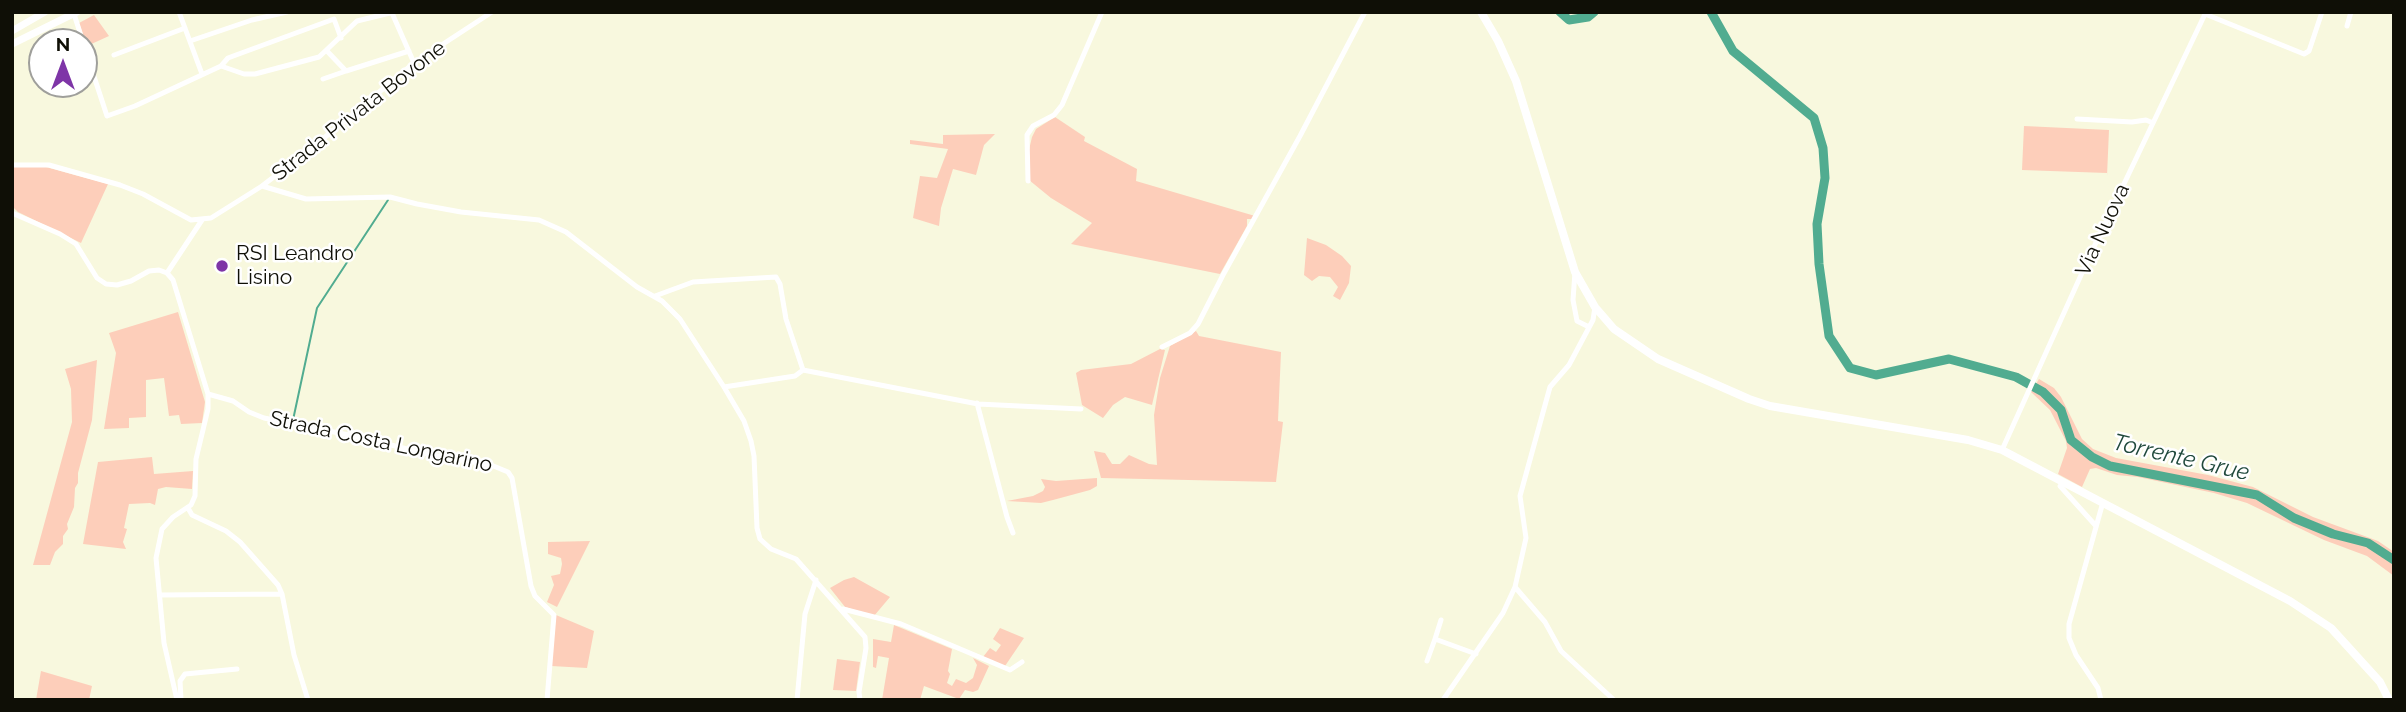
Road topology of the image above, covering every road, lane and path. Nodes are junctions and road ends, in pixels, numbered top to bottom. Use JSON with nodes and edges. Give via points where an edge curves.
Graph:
{"nodes":[{"id":1,"x":45,"y":12,"type":"edge"},
{"id":2,"x":180,"y":12,"type":"edge"},
{"id":3,"x":287,"y":12,"type":"edge"},
{"id":4,"x":331,"y":12,"type":"edge"},
{"id":5,"x":492,"y":12,"type":"edge"},
{"id":6,"x":1101,"y":12,"type":"edge"},
{"id":7,"x":1365,"y":12,"type":"edge"},
{"id":8,"x":1481,"y":12,"type":"edge"},
{"id":9,"x":2322,"y":12,"type":"edge"},
{"id":10,"x":2351,"y":12,"type":"edge"},
{"id":11,"x":75,"y":13,"type":"edge"},
{"id":12,"x":393,"y":13,"type":"edge"},
{"id":13,"x":2206,"y":13,"type":"edge"},
{"id":14,"x":262,"y":15,"type":"edge"},
{"id":15,"x":334,"y":19,"type":"junction"},
{"id":16,"x":2347,"y":26,"type":"dead end"},
{"id":17,"x":185,"y":29,"type":"junction"},
{"id":18,"x":12,"y":31,"type":"edge"},
{"id":19,"x":341,"y":38,"type":"junction"},
{"id":20,"x":190,"y":41,"type":"junction"},
{"id":21,"x":12,"y":44,"type":"edge"},
{"id":22,"x":327,"y":51,"type":"junction"},
{"id":23,"x":409,"y":51,"type":"junction"},
{"id":24,"x":114,"y":55,"type":"dead end"},
{"id":25,"x":414,"y":63,"type":"junction"},
{"id":26,"x":221,"y":66,"type":"junction"},
{"id":27,"x":346,"y":71,"type":"junction"},
{"id":28,"x":202,"y":74,"type":"junction"},
{"id":29,"x":323,"y":79,"type":"dead end"},
{"id":30,"x":98,"y":89,"type":"edge"},
{"id":31,"x":2077,"y":119,"type":"dead end"},
{"id":32,"x":2153,"y":123,"type":"junction"},
{"id":33,"x":12,"y":165,"type":"edge"},
{"id":34,"x":1028,"y":181,"type":"dead end"},
{"id":35,"x":262,"y":186,"type":"junction"},
{"id":36,"x":13,"y":216,"type":"edge"},
{"id":37,"x":202,"y":220,"type":"junction"},
{"id":38,"x":1575,"y":272,"type":"junction"},
{"id":39,"x":167,"y":273,"type":"junction"},
{"id":40,"x":654,"y":296,"type":"junction"},
{"id":41,"x":1595,"y":307,"type":"junction"},
{"id":42,"x":1589,"y":327,"type":"junction"},
{"id":43,"x":1162,"y":347,"type":"dead end"},
{"id":44,"x":803,"y":370,"type":"junction"},
{"id":45,"x":724,"y":387,"type":"junction"},
{"id":46,"x":208,"y":394,"type":"junction"},
{"id":47,"x":977,"y":403,"type":"junction"},
{"id":48,"x":1081,"y":409,"type":"dead end"},
{"id":49,"x":2002,"y":450,"type":"junction"},
{"id":50,"x":2060,"y":486,"type":"dead end"},
{"id":51,"x":2103,"y":502,"type":"junction"},
{"id":52,"x":188,"y":508,"type":"junction"},
{"id":53,"x":2096,"y":526,"type":"junction"},
{"id":54,"x":1013,"y":533,"type":"dead end"},
{"id":55,"x":816,"y":580,"type":"junction"},
{"id":56,"x":1516,"y":587,"type":"junction"},
{"id":57,"x":282,"y":594,"type":"junction"},
{"id":58,"x":160,"y":596,"type":"junction"},
{"id":59,"x":843,"y":610,"type":"junction"},
{"id":60,"x":1441,"y":620,"type":"dead end"},
{"id":61,"x":1435,"y":639,"type":"junction"},
{"id":62,"x":1476,"y":654,"type":"junction"},
{"id":63,"x":1427,"y":661,"type":"dead end"},
{"id":64,"x":1022,"y":662,"type":"dead end"},
{"id":65,"x":237,"y":669,"type":"dead end"},
{"id":66,"x":179,"y":700,"type":"edge"},
{"id":67,"x":308,"y":700,"type":"edge"},
{"id":68,"x":547,"y":700,"type":"edge"},
{"id":69,"x":797,"y":700,"type":"edge"},
{"id":70,"x":860,"y":700,"type":"edge"},
{"id":71,"x":1443,"y":700,"type":"edge"},
{"id":72,"x":1614,"y":700,"type":"edge"},
{"id":73,"x":2101,"y":700,"type":"edge"},
{"id":74,"x":2389,"y":700,"type":"edge"}],
"edges":[{"from":1,"to":18,"type":"street"},
{"from":2,"to":17,"type":"street"},
{"from":3,"to":14,"type":"street"},
{"from":4,"to":15,"type":"street"},
{"from":5,"to":25,"type":"street","name":"Strada Privata Bovone"},
{"from":6,"to":34,"type":"street","via":[[1062,106],[1027,135]]},
{"from":7,"to":43,"type":"street","via":[[1198,324]]},
{"from":8,"to":38,"type":"main road","via":[[1516,81]]},
{"from":9,"to":13,"type":"street","via":[[2304,54]]},
{"from":10,"to":16,"type":"street"},
{"from":11,"to":21,"type":"street"},
{"from":12,"to":19,"type":"street","via":[[357,21]]},
{"from":12,"to":23,"type":"street"},
{"from":13,"to":32,"type":"street","name":"Via Nuova"},
{"from":14,"to":20,"type":"street"},
{"from":15,"to":19,"type":"street"},
{"from":15,"to":26,"type":"street","via":[[228,58]]},
{"from":17,"to":20,"type":"street"},
{"from":17,"to":24,"type":"street"},
{"from":19,"to":22,"type":"street"},
{"from":20,"to":28,"type":"street"},
{"from":22,"to":26,"type":"street","via":[[255,74]]},
{"from":22,"to":27,"type":"street"},
{"from":23,"to":25,"type":"street"},
{"from":23,"to":27,"type":"street"},
{"from":25,"to":35,"type":"street","name":"Strada Privata Bovone"},
{"from":26,"to":28,"type":"street"},
{"from":27,"to":29,"type":"street"},
{"from":28,"to":30,"type":"street","via":[[107,116]]},
{"from":31,"to":32,"type":"street"},
{"from":32,"to":49,"type":"street","name":"Via Nuova"},
{"from":33,"to":37,"type":"street","via":[[50,164],[108,181],[191,220]]},
{"from":35,"to":37,"type":"street","name":"Strada Privata Bovone"},
{"from":35,"to":40,"type":"street","via":[[306,199],[379,195],[461,212],[539,219],[566,232]]},
{"from":36,"to":39,"type":"street","via":[[76,244],[97,278],[106,284],[131,281],[149,271]]},
{"from":37,"to":39,"type":"street"},
{"from":38,"to":41,"type":"main road"},
{"from":38,"to":42,"type":"street","via":[[1575,316]]},
{"from":39,"to":46,"type":"street"},
{"from":40,"to":44,"type":"street","via":[[693,282],[776,277]]},
{"from":40,"to":45,"type":"street","via":[[680,319]]},
{"from":41,"to":42,"type":"street"},
{"from":41,"to":49,"type":"main road","via":[[1614,329],[1642,349],[1749,399]]},
{"from":42,"to":56,"type":"street","via":[[1546,400],[1520,496],[1526,538]]},
{"from":44,"to":45,"type":"street","via":[[795,376]]},
{"from":44,"to":47,"type":"street"},
{"from":45,"to":55,"type":"street","via":[[751,441],[760,539],[796,559]]},
{"from":46,"to":52,"type":"street","via":[[196,459],[195,496]]},
{"from":46,"to":68,"type":"street","name":"Strada Costa Longarino","via":[[264,418],[508,472],[531,586],[554,615]]},
{"from":47,"to":48,"type":"street"},
{"from":47,"to":54,"type":"street"},
{"from":49,"to":51,"type":"main road"},
{"from":50,"to":53,"type":"street"},
{"from":51,"to":53,"type":"street"},
{"from":51,"to":74,"type":"main road","via":[[2290,601],[2330,628],[2380,682]]},
{"from":52,"to":57,"type":"street","via":[[240,542],[272,576]]},
{"from":52,"to":58,"type":"street","via":[[162,529],[156,558]]},
{"from":53,"to":73,"type":"street","via":[[2069,638]]},
{"from":55,"to":59,"type":"street"},
{"from":55,"to":69,"type":"street","via":[[804,614]]},
{"from":56,"to":62,"type":"street"},
{"from":56,"to":72,"type":"street","via":[[1545,622],[1561,651]]},
{"from":57,"to":58,"type":"street"},
{"from":57,"to":67,"type":"street"},
{"from":58,"to":66,"type":"street","via":[[164,643]]},
{"from":59,"to":64,"type":"street","via":[[901,624],[1010,670]]},
{"from":59,"to":70,"type":"street","via":[[865,637]]},
{"from":60,"to":61,"type":"street"},
{"from":61,"to":62,"type":"street"},
{"from":61,"to":63,"type":"street"},
{"from":62,"to":71,"type":"street"},
{"from":65,"to":66,"type":"street","via":[[185,674]]}]}
